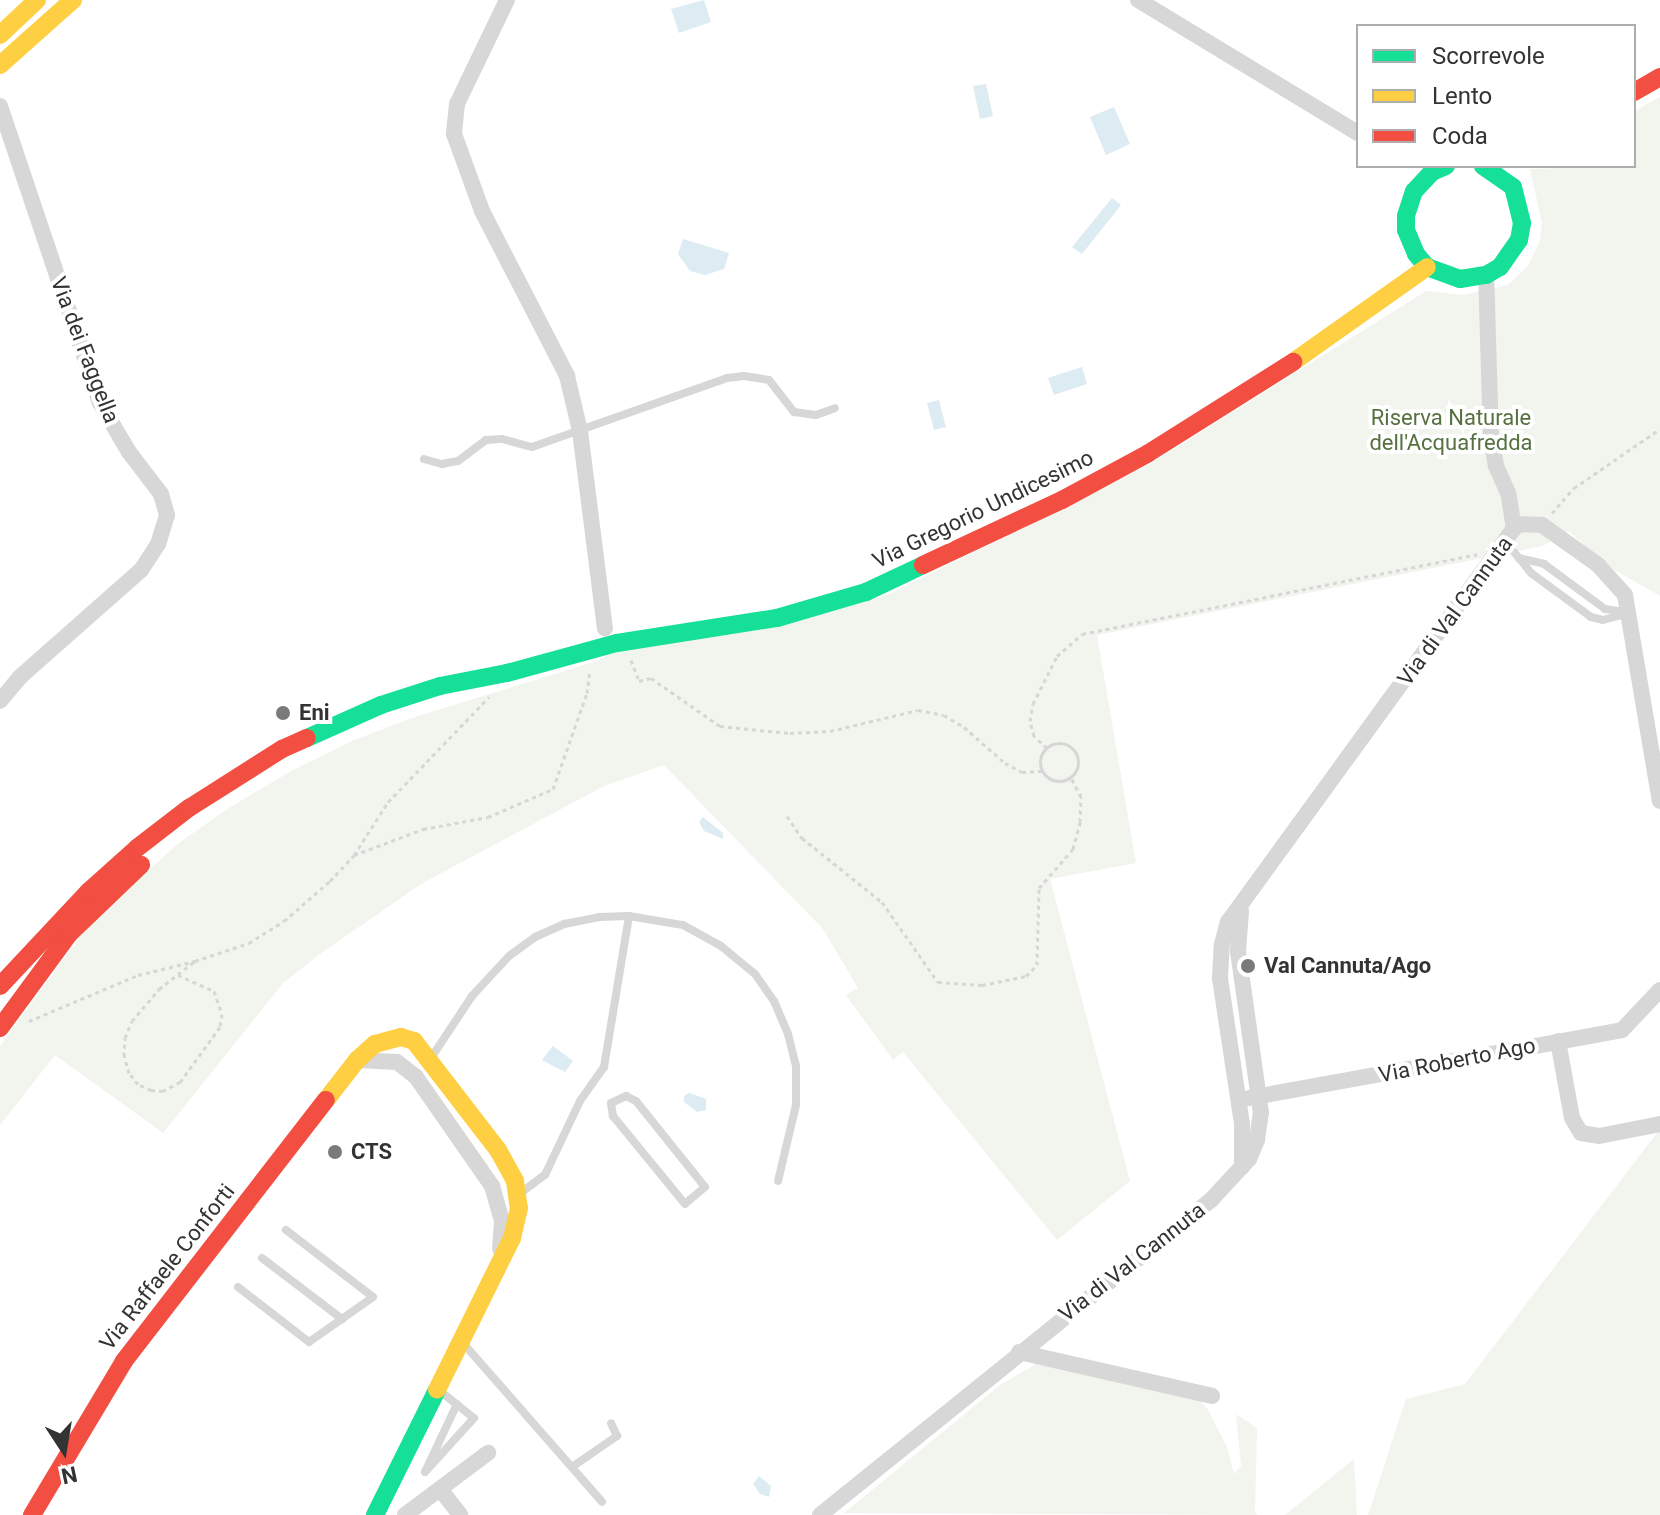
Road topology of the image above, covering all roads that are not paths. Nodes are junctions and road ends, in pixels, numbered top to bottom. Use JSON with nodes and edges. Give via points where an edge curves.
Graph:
{"nodes":[{"id":1,"x":37,"y":0,"type":"edge"},
{"id":2,"x":73,"y":0,"type":"edge"},
{"id":3,"x":507,"y":0,"type":"edge"},
{"id":4,"x":1138,"y":0,"type":"edge"},
{"id":5,"x":0,"y":35,"type":"edge"},
{"id":6,"x":0,"y":65,"type":"edge"},
{"id":7,"x":1660,"y":77,"type":"edge"},
{"id":8,"x":1636,"y":91,"type":"edge"},
{"id":9,"x":1,"y":112,"type":"edge"},
{"id":10,"x":1356,"y":132,"type":"edge"},
{"id":11,"x":1443,"y":168,"type":"edge"},
{"id":12,"x":1496,"y":169,"type":"edge"},
{"id":13,"x":1427,"y":267,"type":"junction"},
{"id":14,"x":1486,"y":275,"type":"junction"},
{"id":15,"x":835,"y":408,"type":"dead end"},
{"id":16,"x":580,"y":431,"type":"junction"},
{"id":17,"x":424,"y":459,"type":"dead end"},
{"id":18,"x":1515,"y":524,"type":"junction"},
{"id":19,"x":1506,"y":543,"type":"junction"},
{"id":20,"x":1519,"y":558,"type":"junction"},
{"id":21,"x":1630,"y":613,"type":"junction"},
{"id":22,"x":605,"y":628,"type":"dead end"},
{"id":23,"x":507,"y":673,"type":"junction"},
{"id":24,"x":0,"y":701,"type":"edge"},
{"id":25,"x":1660,"y":801,"type":"edge"},
{"id":26,"x":1244,"y":901,"type":"junction"},
{"id":27,"x":629,"y":916,"type":"junction"},
{"id":28,"x":0,"y":986,"type":"edge"},
{"id":29,"x":1660,"y":990,"type":"edge"},
{"id":30,"x":1,"y":1027,"type":"edge"},
{"id":31,"x":1558,"y":1041,"type":"junction"},
{"id":32,"x":431,"y":1059,"type":"junction"},
{"id":33,"x":357,"y":1060,"type":"junction"},
{"id":34,"x":1260,"y":1096,"type":"junction"},
{"id":35,"x":1238,"y":1100,"type":"junction"},
{"id":36,"x":1660,"y":1124,"type":"edge"},
{"id":37,"x":1242,"y":1167,"type":"junction"},
{"id":38,"x":778,"y":1181,"type":"dead end"},
{"id":39,"x":518,"y":1195,"type":"junction"},
{"id":40,"x":685,"y":1204,"type":"joint"},
{"id":41,"x":286,"y":1230,"type":"dead end"},
{"id":42,"x":262,"y":1258,"type":"dead end"},
{"id":43,"x":496,"y":1266,"type":"junction"},
{"id":44,"x":238,"y":1287,"type":"dead end"},
{"id":45,"x":342,"y":1319,"type":"junction"},
{"id":46,"x":461,"y":1341,"type":"junction"},
{"id":47,"x":1019,"y":1352,"type":"junction"},
{"id":48,"x":437,"y":1388,"type":"junction"},
{"id":49,"x":1212,"y":1396,"type":"dead end"},
{"id":50,"x":457,"y":1404,"type":"junction"},
{"id":51,"x":611,"y":1423,"type":"dead end"},
{"id":52,"x":488,"y":1453,"type":"dead end"},
{"id":53,"x":572,"y":1467,"type":"junction"},
{"id":54,"x":440,"y":1489,"type":"junction"},
{"id":55,"x":602,"y":1502,"type":"dead end"},
{"id":56,"x":416,"y":1512,"type":"edge"},
{"id":57,"x":32,"y":1515,"type":"edge"},
{"id":58,"x":375,"y":1515,"type":"edge"},
{"id":59,"x":460,"y":1515,"type":"edge"},
{"id":60,"x":820,"y":1515,"type":"edge"}],
"edges":[{"from":1,"to":5,"type":"main road"},
{"from":2,"to":6,"type":"main road"},
{"from":3,"to":16,"type":"street","via":[[457,104],[455,145],[505,257],[563,365]]},
{"from":4,"to":10,"type":"street"},
{"from":7,"to":8,"type":"main road"},
{"from":9,"to":24,"type":"street","name":"Via dei Faggella","via":[[100,403],[161,494],[167,515],[158,544],[141,570]]},
{"from":11,"to":13,"type":"main road","via":[[1414,191],[1406,216],[1409,242]]},
{"from":12,"to":14,"type":"main road","via":[[1513,187],[1522,223],[1512,255]]},
{"from":13,"to":14,"type":"main road","via":[[1460,279]]},
{"from":13,"to":23,"type":"main road","name":"Via Gregorio Undicesimo","via":[[1333,337],[1147,454],[898,578],[803,612],[617,643]]},
{"from":14,"to":18,"type":"street","name":"Via di Val Cannuta","via":[[1491,439]]},
{"from":15,"to":16,"type":"lane","via":[[816,415],[794,412],[769,380],[744,376]]},
{"from":16,"to":17,"type":"lane","via":[[532,447],[486,440],[458,461],[442,464]]},
{"from":16,"to":22,"type":"street"},
{"from":18,"to":19,"type":"street","name":"Via di Val Cannuta"},
{"from":18,"to":21,"type":"street","via":[[1542,525],[1607,574]]},
{"from":19,"to":20,"type":"lane"},
{"from":19,"to":26,"type":"street","name":"Via di Val Cannuta"},
{"from":20,"to":21,"type":"lane","via":[[1544,564],[1605,609]]},
{"from":20,"to":21,"type":"lane","via":[[1591,617],[1603,620]]},
{"from":21,"to":25,"type":"street"},
{"from":23,"to":28,"type":"main road","name":"Via Gregorio Undicesimo","via":[[396,700],[257,764],[122,861]]},
{"from":23,"to":30,"type":"main road","name":"Via Gregorio Undicesimo","via":[[327,745],[210,811],[131,873],[78,924]]},
{"from":26,"to":34,"type":"street","name":"Via di Val Cannuta","via":[[1237,942]]},
{"from":26,"to":35,"type":"street","name":"Via di Val Cannuta","via":[[1227,926],[1220,969]]},
{"from":27,"to":32,"type":"lane","via":[[564,924],[517,949],[472,996]]},
{"from":27,"to":38,"type":"lane","via":[[673,922],[710,938],[748,968],[774,1001],[797,1076],[793,1128]]},
{"from":27,"to":39,"type":"lane","via":[[604,1067],[580,1101],[545,1175]]},
{"from":29,"to":31,"type":"street","name":"Via Roberto Ago","via":[[1625,1029]]},
{"from":31,"to":34,"type":"street","name":"Via Roberto Ago"},
{"from":31,"to":36,"type":"street","via":[[1572,1118],[1581,1133],[1599,1136]]},
{"from":32,"to":33,"type":"main road","name":"Via Raffaele Conforti","via":[[414,1041],[401,1037],[375,1044]]},
{"from":32,"to":39,"type":"main road","name":"Via Raffaele Conforti","via":[[498,1150]]},
{"from":33,"to":43,"type":"street","via":[[390,1060],[411,1072],[486,1175],[502,1221]]},
{"from":33,"to":57,"type":"main road","name":"Via Raffaele Conforti","via":[[108,1382]]},
{"from":34,"to":35,"type":"street","name":"Via Roberto Ago"},
{"from":34,"to":37,"type":"street","name":"Via di Val Cannuta","via":[[1257,1140]]},
{"from":35,"to":37,"type":"street","name":"Via di Val Cannuta"},
{"from":37,"to":47,"type":"street","name":"Via di Val Cannuta","via":[[1211,1200]]},
{"from":39,"to":43,"type":"main road","via":[[515,1230]]},
{"from":40,"to":40,"type":"lane","via":[[705,1187],[636,1101],[626,1096],[614,1099],[613,1116]]},
{"from":41,"to":45,"type":"lane","via":[[373,1297]]},
{"from":42,"to":45,"type":"lane"},
{"from":43,"to":46,"type":"main road"},
{"from":44,"to":45,"type":"lane","via":[[309,1342]]},
{"from":46,"to":48,"type":"main road"},
{"from":46,"to":53,"type":"lane"},
{"from":47,"to":49,"type":"street"},
{"from":47,"to":60,"type":"street","name":"Via di Val Cannuta"},
{"from":48,"to":50,"type":"lane"},
{"from":48,"to":58,"type":"main road"},
{"from":50,"to":50,"type":"lane","via":[[474,1418],[425,1472],[450,1417]]},
{"from":51,"to":53,"type":"lane","via":[[617,1436]]},
{"from":52,"to":54,"type":"street"},
{"from":53,"to":55,"type":"lane"},
{"from":54,"to":56,"type":"street"},
{"from":54,"to":59,"type":"street"}]}
